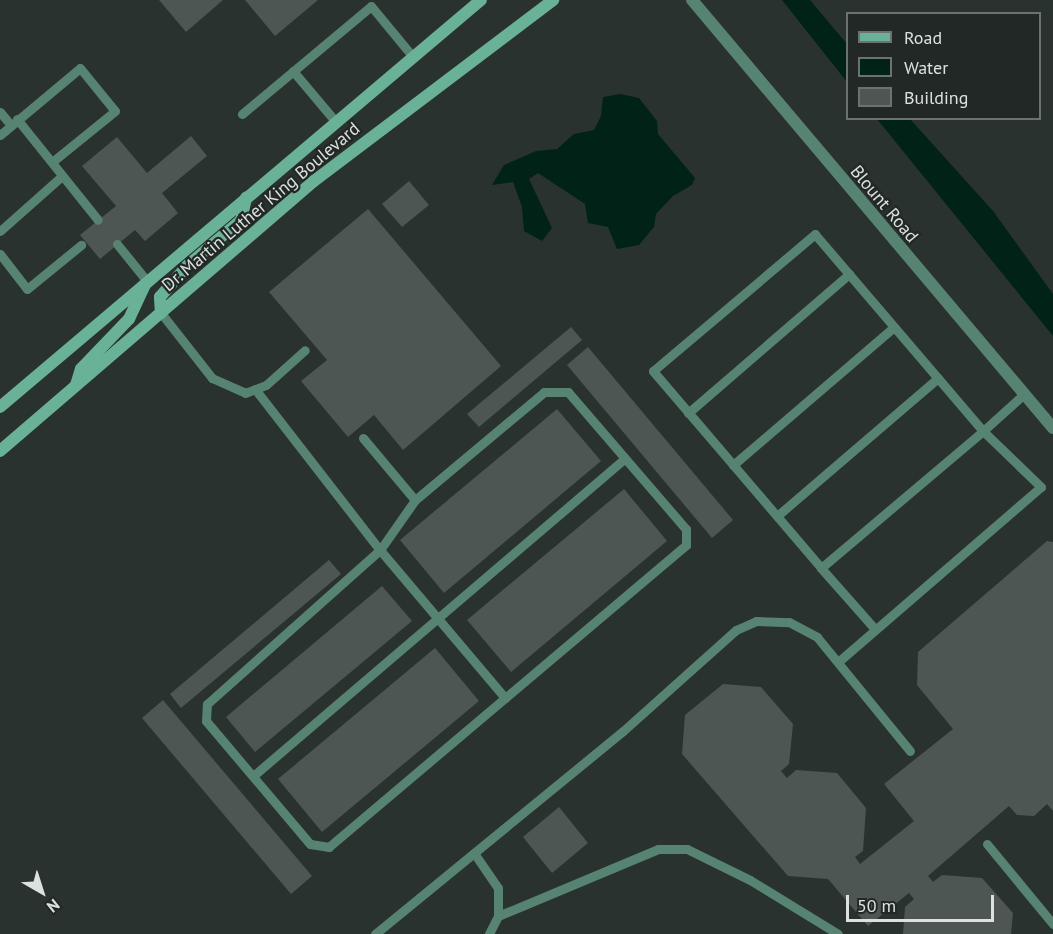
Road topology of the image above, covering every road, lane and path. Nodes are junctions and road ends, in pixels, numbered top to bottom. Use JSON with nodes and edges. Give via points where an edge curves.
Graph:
{"nodes":[{"id":1,"x":481,"y":0,"type":"edge"},
{"id":2,"x":553,"y":0,"type":"edge"},
{"id":3,"x":692,"y":0,"type":"edge"},
{"id":4,"x":413,"y":57,"type":"junction"},
{"id":5,"x":293,"y":71,"type":"junction"},
{"id":6,"x":0,"y":112,"type":"edge"},
{"id":7,"x":242,"y":114,"type":"dead end"},
{"id":8,"x":14,"y":122,"type":"junction"},
{"id":9,"x":336,"y":122,"type":"junction"},
{"id":10,"x":0,"y":135,"type":"edge"},
{"id":11,"x":52,"y":162,"type":"junction"},
{"id":12,"x":62,"y":176,"type":"junction"},
{"id":13,"x":246,"y":198,"type":"junction"},
{"id":14,"x":98,"y":220,"type":"dead end"},
{"id":15,"x":0,"y":231,"type":"edge"},
{"id":16,"x":117,"y":244,"type":"dead end"},
{"id":17,"x":81,"y":245,"type":"dead end"},
{"id":18,"x":0,"y":254,"type":"edge"},
{"id":19,"x":849,"y":274,"type":"junction"},
{"id":20,"x":147,"y":281,"type":"junction"},
{"id":21,"x":161,"y":313,"type":"junction"},
{"id":22,"x":894,"y":327,"type":"junction"},
{"id":23,"x":305,"y":350,"type":"dead end"},
{"id":24,"x":939,"y":378,"type":"junction"},
{"id":25,"x":76,"y":386,"type":"junction"},
{"id":26,"x":255,"y":389,"type":"junction"},
{"id":27,"x":1024,"y":394,"type":"junction"},
{"id":28,"x":0,"y":407,"type":"edge"},
{"id":29,"x":688,"y":413,"type":"junction"},
{"id":30,"x":1053,"y":428,"type":"edge"},
{"id":31,"x":983,"y":431,"type":"junction"},
{"id":32,"x":363,"y":438,"type":"dead end"},
{"id":33,"x":0,"y":451,"type":"edge"},
{"id":34,"x":625,"y":458,"type":"junction"},
{"id":35,"x":733,"y":465,"type":"junction"},
{"id":36,"x":415,"y":500,"type":"junction"},
{"id":37,"x":777,"y":516,"type":"junction"},
{"id":38,"x":380,"y":550,"type":"junction"},
{"id":39,"x":821,"y":568,"type":"junction"},
{"id":40,"x":439,"y":619,"type":"junction"},
{"id":41,"x":875,"y":629,"type":"junction"},
{"id":42,"x":838,"y":662,"type":"junction"},
{"id":43,"x":505,"y":698,"type":"junction"},
{"id":44,"x":910,"y":751,"type":"dead end"},
{"id":45,"x":253,"y":776,"type":"junction"},
{"id":46,"x":987,"y":844,"type":"dead end"},
{"id":47,"x":474,"y":853,"type":"junction"},
{"id":48,"x":498,"y":916,"type":"junction"},
{"id":49,"x":1053,"y":924,"type":"edge"},
{"id":50,"x":375,"y":934,"type":"edge"},
{"id":51,"x":489,"y":934,"type":"edge"},
{"id":52,"x":838,"y":934,"type":"edge"}],
"edges":[{"from":1,"to":4,"type":"main road","name":"Dr. Martin Luther King Boulevard"},
{"from":2,"to":21,"type":"main road","name":"Dr. Martin Luther King Boulevard","via":[[314,181]]},
{"from":3,"to":27,"type":"street","name":"Blount Road"},
{"from":4,"to":5,"type":"lane","via":[[371,6]]},
{"from":4,"to":9,"type":"main road","name":"Dr. Martin Luther King Boulevard"},
{"from":5,"to":7,"type":"lane"},
{"from":5,"to":9,"type":"lane"},
{"from":6,"to":8,"type":"lane"},
{"from":8,"to":10,"type":"lane"},
{"from":8,"to":11,"type":"lane"},
{"from":8,"to":11,"type":"lane","via":[[80,68],[115,111]]},
{"from":9,"to":13,"type":"main road","name":"Dr. Martin Luther King Boulevard"},
{"from":11,"to":12,"type":"lane"},
{"from":12,"to":14,"type":"lane"},
{"from":12,"to":15,"type":"lane"},
{"from":13,"to":20,"type":"main road","name":"Dr. Martin Luther King Boulevard"},
{"from":13,"to":21,"type":"main road","via":[[241,220],[187,266],[160,297]]},
{"from":16,"to":20,"type":"lane"},
{"from":17,"to":18,"type":"lane","via":[[27,289]]},
{"from":19,"to":22,"type":"lane"},
{"from":19,"to":29,"type":"lane"},
{"from":19,"to":29,"type":"lane","via":[[815,234],[653,371]]},
{"from":20,"to":25,"type":"main road","via":[[129,319],[81,369]]},
{"from":20,"to":28,"type":"main road","name":"Dr. Martin Luther King Boulevard"},
{"from":21,"to":25,"type":"main road","name":"Dr. Martin Luther King Boulevard"},
{"from":21,"to":26,"type":"lane","via":[[212,378],[245,393]]},
{"from":22,"to":24,"type":"lane"},
{"from":22,"to":35,"type":"lane"},
{"from":23,"to":26,"type":"lane","via":[[266,385]]},
{"from":24,"to":31,"type":"lane"},
{"from":24,"to":37,"type":"lane"},
{"from":25,"to":33,"type":"main road","name":"Dr. Martin Luther King Boulevard"},
{"from":26,"to":38,"type":"lane"},
{"from":27,"to":30,"type":"street","name":"Blount Road"},
{"from":27,"to":31,"type":"lane"},
{"from":29,"to":35,"type":"lane"},
{"from":31,"to":39,"type":"lane"},
{"from":31,"to":41,"type":"lane","via":[[1041,487]]},
{"from":32,"to":36,"type":"lane"},
{"from":34,"to":36,"type":"lane","via":[[568,392],[544,392]]},
{"from":34,"to":40,"type":"lane"},
{"from":34,"to":43,"type":"lane","via":[[686,529],[686,545]]},
{"from":35,"to":37,"type":"lane"},
{"from":36,"to":38,"type":"lane"},
{"from":37,"to":39,"type":"lane"},
{"from":38,"to":40,"type":"lane"},
{"from":38,"to":45,"type":"lane","via":[[207,704],[206,721]]},
{"from":39,"to":41,"type":"lane"},
{"from":40,"to":43,"type":"lane"},
{"from":40,"to":45,"type":"lane"},
{"from":41,"to":42,"type":"lane"},
{"from":42,"to":44,"type":"lane"},
{"from":42,"to":47,"type":"lane","via":[[817,637],[789,621],[756,621],[736,630],[623,731]]},
{"from":43,"to":45,"type":"lane","via":[[329,848],[310,844]]},
{"from":46,"to":49,"type":"lane"},
{"from":47,"to":48,"type":"lane","via":[[498,888]]},
{"from":47,"to":50,"type":"lane"},
{"from":48,"to":51,"type":"lane"},
{"from":48,"to":52,"type":"lane","via":[[658,849],[687,849],[750,880]]}]}
